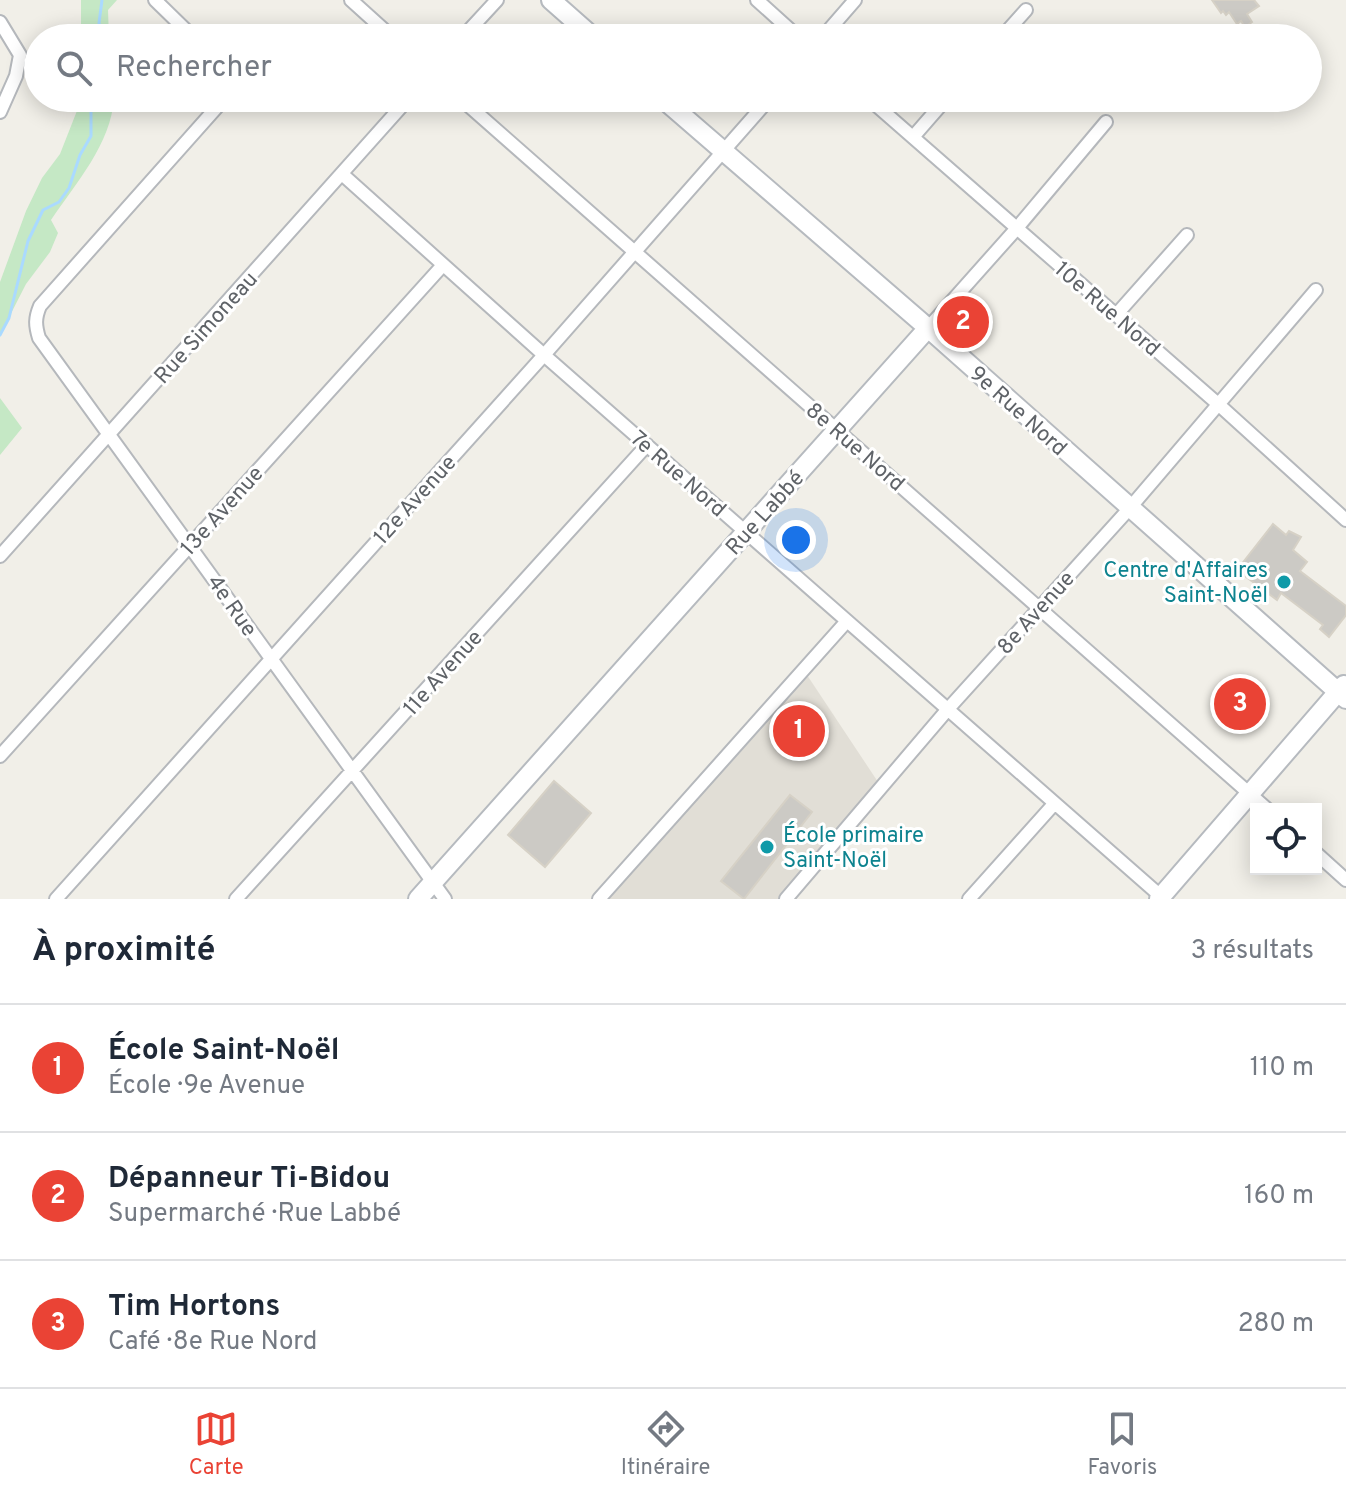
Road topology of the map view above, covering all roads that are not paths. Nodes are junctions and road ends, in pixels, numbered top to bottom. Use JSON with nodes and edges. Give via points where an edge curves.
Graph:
{"nodes":[{"id":1,"x":155,"y":0,"type":"edge"},
{"id":2,"x":351,"y":0,"type":"edge"},
{"id":3,"x":497,"y":0,"type":"edge"},
{"id":4,"x":551,"y":0,"type":"edge"},
{"id":5,"x":757,"y":0,"type":"edge"},
{"id":6,"x":855,"y":0,"type":"edge"},
{"id":7,"x":1026,"y":10,"type":"dead end"},
{"id":8,"x":0,"y":22,"type":"edge"},
{"id":9,"x":180,"y":24,"type":"edge"},
{"id":10,"x":378,"y":24,"type":"edge"},
{"id":11,"x":475,"y":24,"type":"edge"},
{"id":12,"x":578,"y":24,"type":"edge"},
{"id":13,"x":784,"y":24,"type":"edge"},
{"id":14,"x":834,"y":24,"type":"edge"},
{"id":15,"x":1014,"y":24,"type":"edge"},
{"id":16,"x":0,"y":112,"type":"edge"},
{"id":17,"x":213,"y":112,"type":"edge"},
{"id":18,"x":397,"y":112,"type":"edge"},
{"id":19,"x":476,"y":112,"type":"edge"},
{"id":20,"x":678,"y":112,"type":"edge"},
{"id":21,"x":758,"y":112,"type":"edge"},
{"id":22,"x":884,"y":112,"type":"edge"},
{"id":23,"x":935,"y":112,"type":"edge"},
{"id":24,"x":1106,"y":122,"type":"dead end"},
{"id":25,"x":913,"y":137,"type":"junction"},
{"id":26,"x":723,"y":152,"type":"junction"},
{"id":27,"x":342,"y":174,"type":"junction"},
{"id":28,"x":1017,"y":228,"type":"junction"},
{"id":29,"x":1187,"y":235,"type":"dead end"},
{"id":30,"x":634,"y":252,"type":"junction"},
{"id":31,"x":443,"y":265,"type":"junction"},
{"id":32,"x":1316,"y":290,"type":"dead end"},
{"id":33,"x":1116,"y":315,"type":"junction"},
{"id":34,"x":928,"y":328,"type":"junction"},
{"id":35,"x":544,"y":355,"type":"junction"},
{"id":36,"x":1218,"y":404,"type":"junction"},
{"id":37,"x":838,"y":431,"type":"junction"},
{"id":38,"x":110,"y":433,"type":"junction"},
{"id":39,"x":647,"y":445,"type":"junction"},
{"id":40,"x":1129,"y":509,"type":"junction"},
{"id":41,"x":1346,"y":520,"type":"edge"},
{"id":42,"x":746,"y":532,"type":"junction"},
{"id":43,"x":190,"y":543,"type":"junction"},
{"id":44,"x":0,"y":556,"type":"edge"},
{"id":45,"x":1039,"y":608,"type":"junction"},
{"id":46,"x":847,"y":621,"type":"junction"},
{"id":47,"x":270,"y":658,"type":"junction"},
{"id":48,"x":1343,"y":691,"type":"edge"},
{"id":49,"x":948,"y":709,"type":"junction"},
{"id":50,"x":0,"y":756,"type":"edge"},
{"id":51,"x":353,"y":771,"type":"junction"},
{"id":52,"x":1251,"y":795,"type":"junction"},
{"id":53,"x":1260,"y":803,"type":"edge"},
{"id":54,"x":1054,"y":804,"type":"junction"},
{"id":55,"x":1322,"y":858,"type":"edge"},
{"id":56,"x":1346,"y":880,"type":"edge"},
{"id":57,"x":433,"y":883,"type":"junction"},
{"id":58,"x":788,"y":898,"type":"edge"},
{"id":59,"x":1161,"y":898,"type":"edge"},
{"id":60,"x":56,"y":899,"type":"edge"},
{"id":61,"x":236,"y":899,"type":"edge"},
{"id":62,"x":418,"y":899,"type":"edge"},
{"id":63,"x":445,"y":899,"type":"edge"},
{"id":64,"x":599,"y":899,"type":"edge"},
{"id":65,"x":969,"y":899,"type":"edge"}],
"edges":[{"from":1,"to":9,"type":"street"},
{"from":2,"to":10,"type":"street"},
{"from":3,"to":11,"type":"street"},
{"from":4,"to":12,"type":"street"},
{"from":5,"to":13,"type":"street"},
{"from":6,"to":14,"type":"street"},
{"from":7,"to":15,"type":"street"},
{"from":8,"to":16,"type":"street","via":[[20,55]]},
{"from":17,"to":38,"type":"street","name":"4e Rue","via":[[35,317],[39,338]]},
{"from":18,"to":27,"type":"street","name":"Rue Simoneau"},
{"from":19,"to":30,"type":"street","name":"8e Rue Nord"},
{"from":20,"to":26,"type":"street","name":"9e Rue Nord"},
{"from":21,"to":26,"type":"street","name":"12e Avenue"},
{"from":22,"to":25,"type":"street","name":"10e Rue Nord"},
{"from":23,"to":25,"type":"street"},
{"from":24,"to":28,"type":"street","name":"Rue Labbé"},
{"from":25,"to":28,"type":"street","name":"10e Rue Nord"},
{"from":26,"to":30,"type":"street","name":"12e Avenue"},
{"from":26,"to":34,"type":"street","name":"9e Rue Nord"},
{"from":27,"to":31,"type":"street","name":"7e Rue Nord"},
{"from":27,"to":38,"type":"street","name":"Rue Simoneau"},
{"from":28,"to":33,"type":"street","name":"10e Rue Nord"},
{"from":28,"to":34,"type":"street","name":"Rue Labbé"},
{"from":29,"to":33,"type":"street"},
{"from":30,"to":35,"type":"street","name":"12e Avenue"},
{"from":30,"to":37,"type":"street","name":"8e Rue Nord"},
{"from":31,"to":35,"type":"street","name":"7e Rue Nord"},
{"from":31,"to":43,"type":"street","name":"13e Avenue"},
{"from":32,"to":36,"type":"street","name":"8e Avenue"},
{"from":33,"to":36,"type":"street","name":"10e Rue Nord"},
{"from":34,"to":37,"type":"street","name":"Rue Labbé"},
{"from":34,"to":40,"type":"street","name":"9e Rue Nord"},
{"from":35,"to":39,"type":"street","name":"7e Rue Nord"},
{"from":35,"to":47,"type":"street","name":"12e Avenue"},
{"from":36,"to":40,"type":"street","name":"8e Avenue"},
{"from":36,"to":41,"type":"street","name":"10e Rue Nord"},
{"from":37,"to":42,"type":"street","name":"Rue Labbé"},
{"from":37,"to":45,"type":"street","name":"8e Rue Nord"},
{"from":38,"to":43,"type":"street","name":"4e Rue"},
{"from":38,"to":44,"type":"street","name":"Rue Simoneau"},
{"from":39,"to":42,"type":"street","name":"7e Rue Nord"},
{"from":39,"to":51,"type":"street","name":"11e Avenue"},
{"from":40,"to":45,"type":"street","name":"8e Avenue"},
{"from":40,"to":48,"type":"street","name":"9e Rue Nord"},
{"from":42,"to":46,"type":"street","name":"7e Rue Nord"},
{"from":42,"to":57,"type":"street","name":"Rue Labbé"},
{"from":43,"to":47,"type":"street","name":"4e Rue"},
{"from":43,"to":50,"type":"street","name":"13e Avenue"},
{"from":45,"to":49,"type":"street","name":"8e Avenue"},
{"from":45,"to":52,"type":"street","name":"8e Rue Nord"},
{"from":46,"to":49,"type":"street","name":"7e Rue Nord"},
{"from":46,"to":64,"type":"street"},
{"from":47,"to":51,"type":"street","name":"4e Rue"},
{"from":47,"to":60,"type":"street","name":"12e Avenue"},
{"from":48,"to":52,"type":"street"},
{"from":49,"to":54,"type":"street","name":"7e Rue Nord"},
{"from":49,"to":58,"type":"street","name":"8e Avenue"},
{"from":51,"to":57,"type":"street","name":"4e Rue"},
{"from":51,"to":61,"type":"street","name":"11e Avenue"},
{"from":52,"to":53,"type":"street","name":"8e Rue Nord"},
{"from":52,"to":59,"type":"street"},
{"from":54,"to":59,"type":"street","name":"7e Rue Nord"},
{"from":54,"to":65,"type":"street"},
{"from":55,"to":56,"type":"street"},
{"from":57,"to":62,"type":"street","name":"Rue Labbé"},
{"from":57,"to":63,"type":"street","name":"4e Rue"}]}
